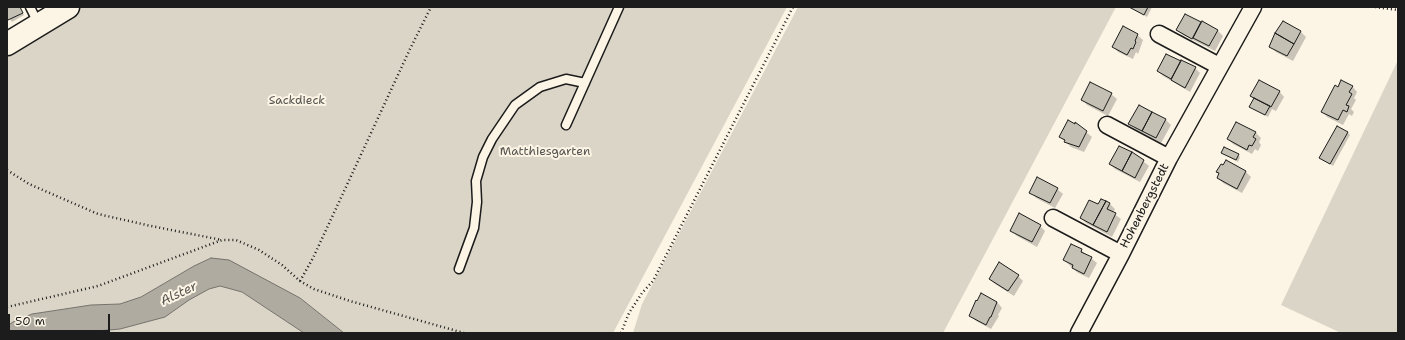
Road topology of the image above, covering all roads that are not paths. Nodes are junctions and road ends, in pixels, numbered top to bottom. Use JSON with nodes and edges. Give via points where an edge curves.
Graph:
{"nodes":[{"id":1,"x":68,"y":7,"type":"edge"},
{"id":2,"x":619,"y":7,"type":"edge"},
{"id":3,"x":1252,"y":7,"type":"edge"},
{"id":4,"x":34,"y":16,"type":"edge"},
{"id":5,"x":1159,"y":34,"type":"dead end"},
{"id":6,"x":7,"y":44,"type":"edge"},
{"id":7,"x":1219,"y":66,"type":"junction"},
{"id":8,"x":585,"y":83,"type":"junction"},
{"id":9,"x":566,"y":125,"type":"dead end"},
{"id":10,"x":1107,"y":125,"type":"dead end"},
{"id":11,"x":1169,"y":158,"type":"junction"},
{"id":12,"x":1053,"y":218,"type":"dead end"},
{"id":13,"x":1121,"y":254,"type":"junction"},
{"id":14,"x":459,"y":269,"type":"dead end"},
{"id":15,"x":1079,"y":333,"type":"edge"}],
"edges":[{"from":1,"to":4,"type":"street"},
{"from":2,"to":8,"type":"lane"},
{"from":3,"to":7,"type":"street","name":"Hohenbergstedt"},
{"from":4,"to":6,"type":"street"},
{"from":5,"to":7,"type":"street"},
{"from":7,"to":11,"type":"street","name":"Hohenbergstedt"},
{"from":8,"to":9,"type":"lane"},
{"from":8,"to":14,"type":"lane","via":[[566,79],[540,87],[515,105],[483,157],[476,181],[474,228]]},
{"from":10,"to":11,"type":"street","name":"Hohenbergstedt"},
{"from":11,"to":13,"type":"street","name":"Hohenbergstedt"},
{"from":12,"to":13,"type":"street","name":"Hohenbergstedt"},
{"from":13,"to":15,"type":"street","name":"Hohenbergstedt"}]}
